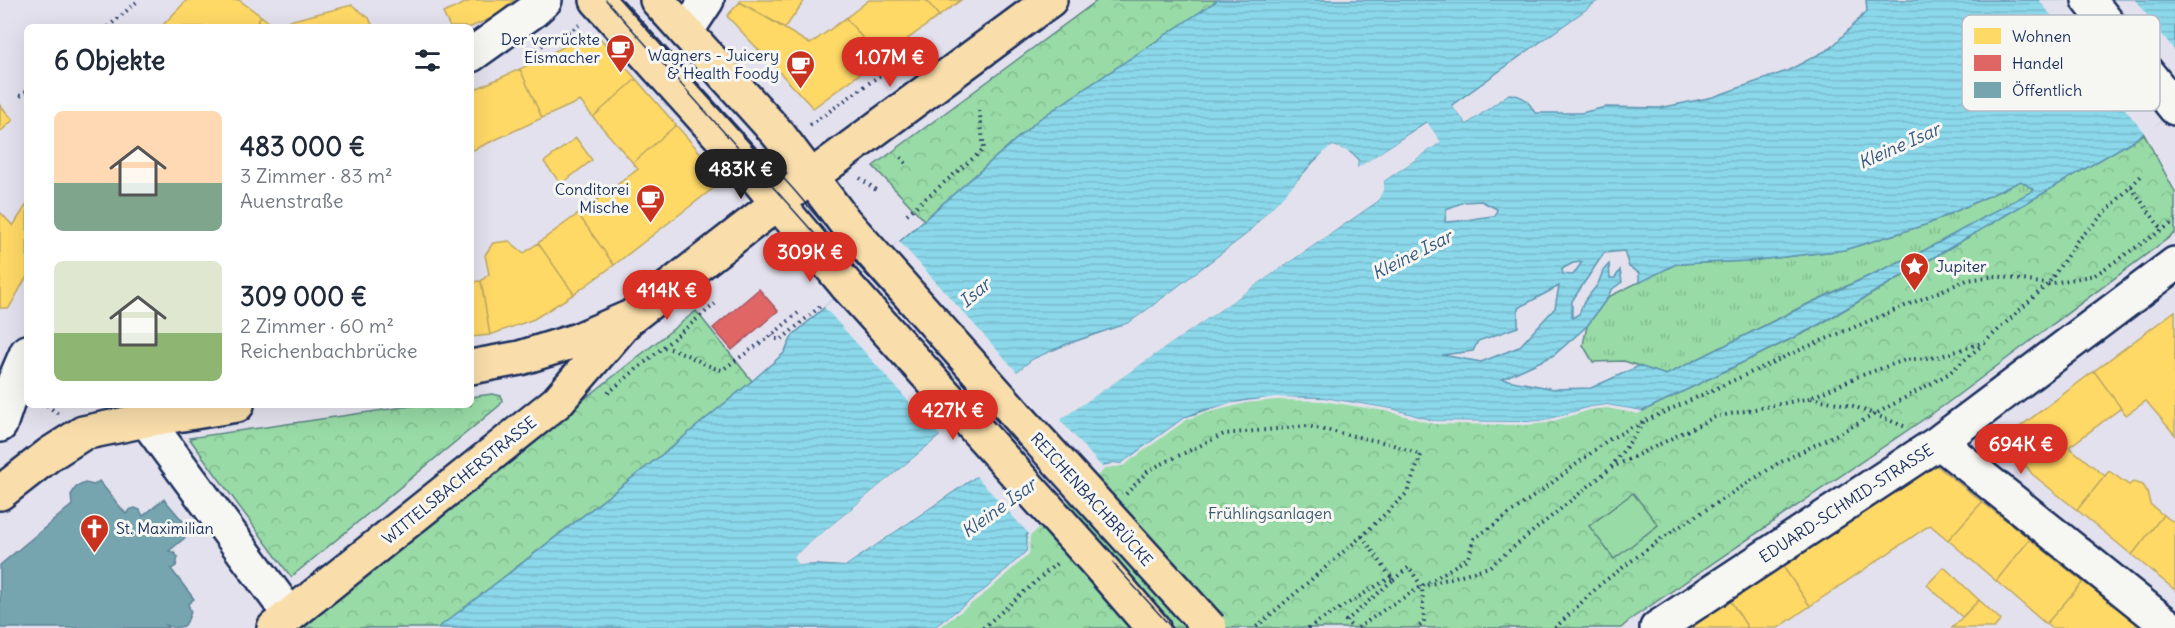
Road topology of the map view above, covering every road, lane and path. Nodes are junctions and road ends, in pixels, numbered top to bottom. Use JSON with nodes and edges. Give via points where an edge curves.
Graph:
{"nodes":[{"id":1,"x":139,"y":0,"type":"edge"},
{"id":2,"x":545,"y":0,"type":"edge"},
{"id":3,"x":597,"y":0,"type":"edge"},
{"id":4,"x":657,"y":0,"type":"edge"},
{"id":5,"x":707,"y":0,"type":"edge"},
{"id":6,"x":1050,"y":0,"type":"edge"},
{"id":7,"x":2089,"y":0,"type":"edge"},
{"id":8,"x":2101,"y":15,"type":"edge"},
{"id":9,"x":111,"y":24,"type":"edge"},
{"id":10,"x":686,"y":32,"type":"junction"},
{"id":11,"x":474,"y":53,"type":"edge"},
{"id":12,"x":910,"y":54,"type":"dead end"},
{"id":13,"x":2160,"y":89,"type":"edge"},
{"id":14,"x":24,"y":93,"type":"edge"},
{"id":15,"x":20,"y":96,"type":"dead end"},
{"id":16,"x":979,"y":108,"type":"dead end"},
{"id":17,"x":2175,"y":108,"type":"edge"},
{"id":18,"x":801,"y":125,"type":"dead end"},
{"id":19,"x":901,"y":157,"type":"dead end"},
{"id":20,"x":907,"y":165,"type":"dead end"},
{"id":21,"x":2144,"y":174,"type":"dead end"},
{"id":22,"x":2132,"y":187,"type":"junction"},
{"id":23,"x":794,"y":190,"type":"junction"},
{"id":24,"x":907,"y":214,"type":"dead end"},
{"id":25,"x":2175,"y":221,"type":"edge"},
{"id":26,"x":2162,"y":230,"type":"junction"},
{"id":27,"x":2175,"y":264,"type":"edge"},
{"id":28,"x":2048,"y":284,"type":"junction"},
{"id":29,"x":838,"y":292,"type":"junction"},
{"id":30,"x":715,"y":304,"type":"dead end"},
{"id":31,"x":798,"y":313,"type":"dead end"},
{"id":32,"x":631,"y":317,"type":"junction"},
{"id":33,"x":772,"y":335,"type":"junction"},
{"id":34,"x":1985,"y":342,"type":"junction"},
{"id":35,"x":14,"y":365,"type":"edge"},
{"id":36,"x":474,"y":366,"type":"edge"},
{"id":37,"x":1810,"y":398,"type":"junction"},
{"id":38,"x":219,"y":408,"type":"edge"},
{"id":39,"x":1875,"y":414,"type":"junction"},
{"id":40,"x":146,"y":420,"type":"junction"},
{"id":41,"x":1647,"y":420,"type":"junction"},
{"id":42,"x":0,"y":425,"type":"edge"},
{"id":43,"x":1939,"y":442,"type":"junction"},
{"id":44,"x":1611,"y":468,"type":"junction"},
{"id":45,"x":0,"y":493,"type":"edge"},
{"id":46,"x":1125,"y":495,"type":"dead end"},
{"id":47,"x":1362,"y":536,"type":"junction"},
{"id":48,"x":1059,"y":561,"type":"dead end"},
{"id":49,"x":1392,"y":578,"type":"junction"},
{"id":50,"x":1422,"y":587,"type":"junction"},
{"id":51,"x":282,"y":622,"type":"edge"},
{"id":52,"x":1424,"y":622,"type":"junction"},
{"id":53,"x":1262,"y":626,"type":"edge"},
{"id":54,"x":983,"y":628,"type":"edge"},
{"id":55,"x":1153,"y":628,"type":"edge"},
{"id":56,"x":1210,"y":628,"type":"edge"},
{"id":57,"x":1255,"y":628,"type":"edge"},
{"id":58,"x":1308,"y":628,"type":"edge"},
{"id":59,"x":1353,"y":628,"type":"edge"},
{"id":60,"x":1358,"y":628,"type":"edge"},
{"id":61,"x":1417,"y":628,"type":"edge"},
{"id":62,"x":1426,"y":628,"type":"edge"},
{"id":63,"x":1557,"y":628,"type":"edge"},
{"id":64,"x":1657,"y":628,"type":"edge"},
{"id":65,"x":2171,"y":628,"type":"edge"}],
"edges":[{"from":1,"to":9,"type":"path"},
{"from":2,"to":11,"type":"street"},
{"from":3,"to":23,"type":"main road","via":[[745,164]]},
{"from":4,"to":10,"type":"main road"},
{"from":5,"to":10,"type":"street"},
{"from":6,"to":23,"type":"main road"},
{"from":7,"to":8,"type":"street"},
{"from":10,"to":23,"type":"main road","via":[[779,135]]},
{"from":12,"to":18,"type":"path","via":[[813,124]]},
{"from":13,"to":17,"type":"street"},
{"from":14,"to":15,"type":"path"},
{"from":16,"to":24,"type":"path","via":[[984,149]]},
{"from":19,"to":20,"type":"path"},
{"from":21,"to":22,"type":"path"},
{"from":22,"to":26,"type":"path"},
{"from":22,"to":28,"type":"path","via":[[2077,241]]},
{"from":23,"to":29,"type":"main road"},
{"from":23,"to":32,"type":"main road"},
{"from":23,"to":56,"type":"main road","name":"REICHENBACHBRÜCKE","bridge":true,"via":[[844,221]]},
{"from":25,"to":26,"type":"path"},
{"from":26,"to":28,"type":"path","via":[[2095,275]]},
{"from":27,"to":43,"type":"street","name":"EDUARD-SCHMID-STRASSE"},
{"from":28,"to":34,"type":"path"},
{"from":28,"to":41,"type":"path","via":[[1996,276],[1967,280]]},
{"from":29,"to":33,"type":"path","via":[[782,339]]},
{"from":29,"to":55,"type":"main road","bridge":true,"via":[[1088,554]]},
{"from":30,"to":33,"type":"path","via":[[663,348],[722,370]]},
{"from":31,"to":33,"type":"path"},
{"from":32,"to":36,"type":"main road","via":[[578,340],[520,358]]},
{"from":32,"to":51,"type":"main road","name":"WITTELSBACHERSTRASSE","via":[[557,402]]},
{"from":34,"to":37,"type":"path","via":[[1938,357],[1905,360]]},
{"from":34,"to":39,"type":"path","via":[[1948,374]]},
{"from":35,"to":42,"type":"street"},
{"from":37,"to":39,"type":"path"},
{"from":37,"to":44,"type":"path","via":[[1715,417]]},
{"from":38,"to":40,"type":"main road"},
{"from":39,"to":43,"type":"path"},
{"from":39,"to":63,"type":"path","via":[[1777,464],[1654,543],[1602,583]]},
{"from":40,"to":45,"type":"main road","via":[[83,433]]},
{"from":40,"to":51,"type":"street"},
{"from":41,"to":44,"type":"path"},
{"from":41,"to":50,"type":"path","via":[[1608,440],[1474,539],[1468,558]]},
{"from":43,"to":64,"type":"street","name":"EDUARD-SCHMID-STRASSE"},
{"from":43,"to":65,"type":"street"},
{"from":44,"to":50,"type":"path","via":[[1489,567]]},
{"from":46,"to":47,"type":"path","via":[[1149,470],[1224,434],[1307,426],[1391,444],[1421,455],[1407,493]]},
{"from":47,"to":49,"type":"path"},
{"from":47,"to":53,"type":"path"},
{"from":48,"to":54,"type":"path"},
{"from":49,"to":50,"type":"path","via":[[1409,567]]},
{"from":49,"to":58,"type":"path"},
{"from":49,"to":59,"type":"path","via":[[1346,621]]},
{"from":50,"to":52,"type":"path"},
{"from":50,"to":60,"type":"path"},
{"from":52,"to":61,"type":"path"},
{"from":52,"to":62,"type":"path"},
{"from":53,"to":57,"type":"path"}]}
